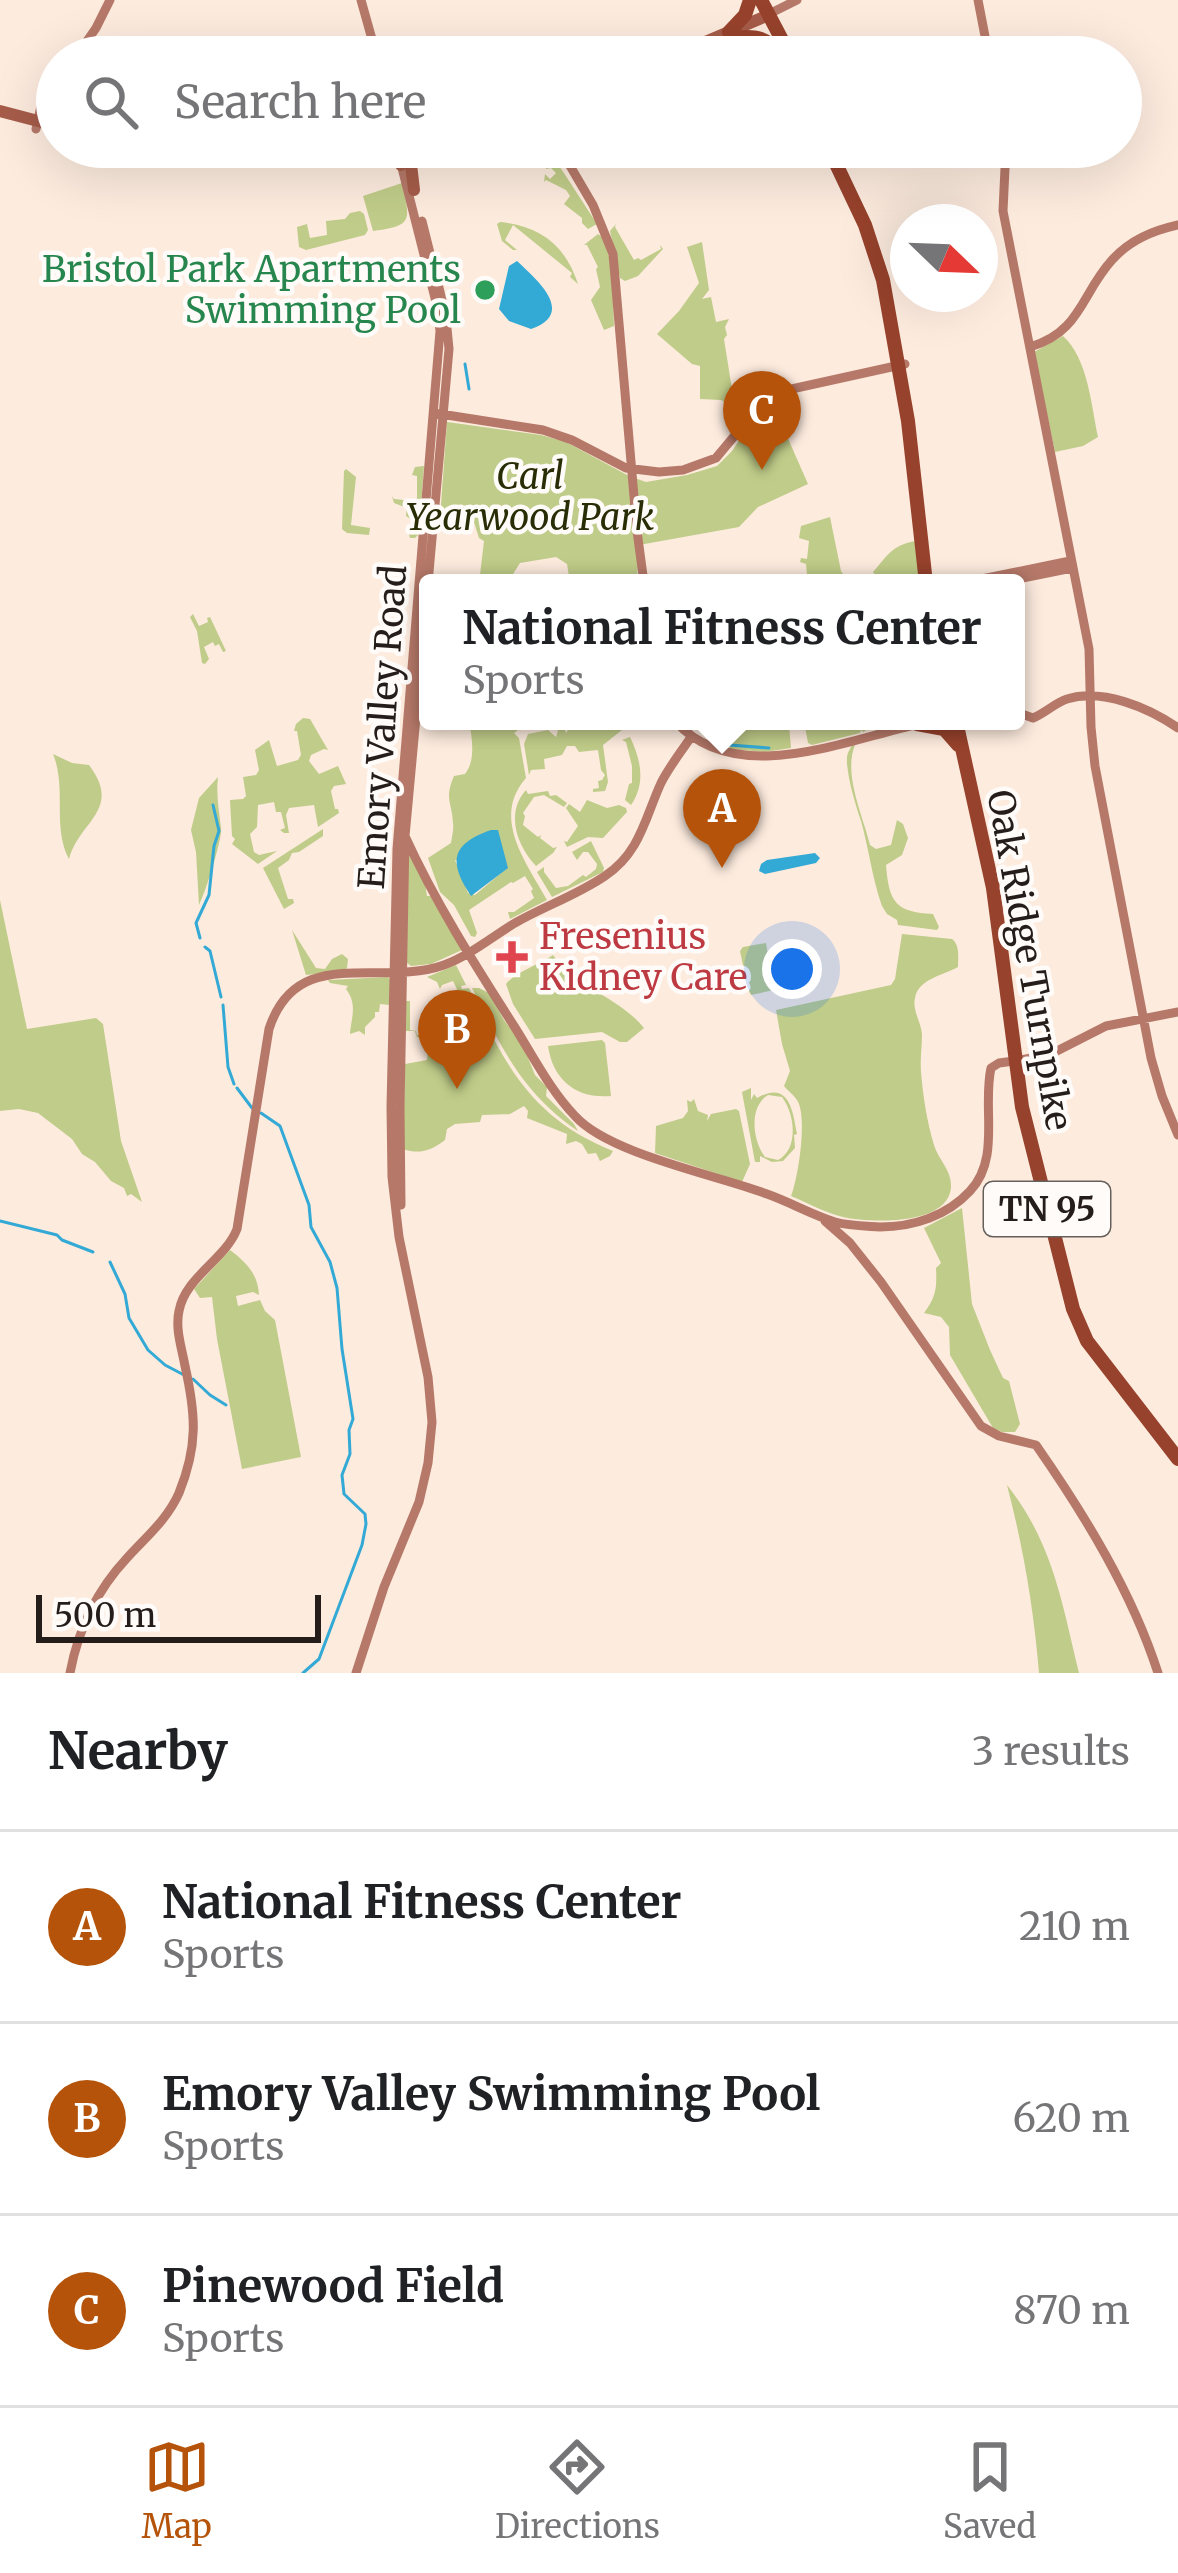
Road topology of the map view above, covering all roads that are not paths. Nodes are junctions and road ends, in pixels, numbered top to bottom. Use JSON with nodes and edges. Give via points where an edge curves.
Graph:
{"nodes":[{"id":1,"x":110,"y":0,"type":"edge"},
{"id":2,"x":361,"y":0,"type":"edge"},
{"id":3,"x":978,"y":0,"type":"edge"},
{"id":4,"x":795,"y":1,"type":"edge"},
{"id":5,"x":762,"y":10,"type":"edge"},
{"id":6,"x":731,"y":35,"type":"junction"},
{"id":7,"x":92,"y":36,"type":"edge"},
{"id":8,"x":371,"y":36,"type":"edge"},
{"id":9,"x":746,"y":36,"type":"edge"},
{"id":10,"x":985,"y":36,"type":"edge"},
{"id":11,"x":0,"y":116,"type":"edge"},
{"id":12,"x":36,"y":126,"type":"edge"},
{"id":13,"x":402,"y":168,"type":"edge"},
{"id":14,"x":407,"y":168,"type":"edge"},
{"id":15,"x":571,"y":168,"type":"edge"},
{"id":16,"x":841,"y":168,"type":"edge"},
{"id":17,"x":1005,"y":168,"type":"edge"},
{"id":18,"x":414,"y":190,"type":"joint"},
{"id":19,"x":1178,"y":225,"type":"edge"},
{"id":20,"x":1030,"y":346,"type":"junction"},
{"id":21,"x":902,"y":365,"type":"junction"},
{"id":22,"x":439,"y":414,"type":"junction"},
{"id":23,"x":630,"y":453,"type":"junction"},
{"id":24,"x":614,"y":462,"type":"junction"},
{"id":25,"x":632,"y":470,"type":"junction"},
{"id":26,"x":917,"y":471,"type":"junction"},
{"id":27,"x":650,"y":472,"type":"junction"},
{"id":28,"x":896,"y":490,"type":"dead end"},
{"id":29,"x":915,"y":490,"type":"junction"},
{"id":30,"x":633,"y":492,"type":"junction"},
{"id":31,"x":1071,"y":564,"type":"junction"},
{"id":32,"x":425,"y":574,"type":"edge"},
{"id":33,"x":429,"y":574,"type":"edge"},
{"id":34,"x":643,"y":574,"type":"edge"},
{"id":35,"x":928,"y":574,"type":"edge"},
{"id":36,"x":928,"y":574,"type":"edge"},
{"id":37,"x":1025,"y":575,"type":"edge"},
{"id":38,"x":419,"y":637,"type":"edge"},
{"id":39,"x":419,"y":641,"type":"edge"},
{"id":40,"x":1090,"y":697,"type":"junction"},
{"id":41,"x":1025,"y":716,"type":"edge"},
{"id":42,"x":1178,"y":728,"type":"edge"},
{"id":43,"x":685,"y":730,"type":"edge"},
{"id":44,"x":889,"y":730,"type":"edge"},
{"id":45,"x":943,"y":730,"type":"edge"},
{"id":46,"x":961,"y":730,"type":"edge"},
{"id":47,"x":691,"y":736,"type":"junction"},
{"id":48,"x":724,"y":752,"type":"junction"},
{"id":49,"x":970,"y":772,"type":"junction"},
{"id":50,"x":667,"y":773,"type":"junction"},
{"id":51,"x":405,"y":836,"type":"junction"},
{"id":52,"x":469,"y":952,"type":"junction"},
{"id":53,"x":398,"y":971,"type":"junction"},
{"id":54,"x":1178,"y":1012,"type":"edge"},
{"id":55,"x":1144,"y":1019,"type":"junction"},
{"id":56,"x":1017,"y":1060,"type":"junction"},
{"id":57,"x":1178,"y":1135,"type":"edge"},
{"id":58,"x":820,"y":1216,"type":"junction"},
{"id":59,"x":850,"y":1225,"type":"junction"},
{"id":60,"x":850,"y":1243,"type":"junction"},
{"id":61,"x":1176,"y":1451,"type":"edge"},
{"id":62,"x":70,"y":1673,"type":"edge"},
{"id":63,"x":356,"y":1673,"type":"edge"},
{"id":64,"x":1158,"y":1673,"type":"edge"}],
"edges":[{"from":1,"to":7,"type":"street"},
{"from":2,"to":8,"type":"street"},
{"from":3,"to":10,"type":"street"},
{"from":4,"to":5,"type":"street"},
{"from":5,"to":6,"type":"main road"},
{"from":5,"to":6,"type":"highway","via":[[745,15]]},
{"from":6,"to":9,"type":"highway"},
{"from":11,"to":12,"type":"main road"},
{"from":13,"to":22,"type":"street","name":"Emory Valley Road","via":[[440,322]]},
{"from":14,"to":18,"type":"main road"},
{"from":15,"to":23,"type":"street","via":[[613,254]]},
{"from":16,"to":21,"type":"highway","via":[[875,253]]},
{"from":17,"to":20,"type":"street","via":[[1004,212]]},
{"from":18,"to":22,"type":"street","name":"Emory Valley Road","via":[[446,318]]},
{"from":19,"to":20,"type":"street","via":[[1124,249],[1072,321]]},
{"from":20,"to":31,"type":"street"},
{"from":21,"to":26,"type":"highway"},
{"from":21,"to":27,"type":"street","via":[[778,392],[716,458]]},
{"from":22,"to":24,"type":"street","via":[[543,430]]},
{"from":22,"to":32,"type":"street","name":"Emory Valley Road"},
{"from":22,"to":33,"type":"street","name":"Emory Valley Road"},
{"from":23,"to":24,"type":"street"},
{"from":23,"to":25,"type":"street"},
{"from":24,"to":25,"type":"street"},
{"from":25,"to":27,"type":"street"},
{"from":25,"to":30,"type":"street"},
{"from":26,"to":29,"type":"highway"},
{"from":26,"to":35,"type":"highway"},
{"from":27,"to":30,"type":"street"},
{"from":28,"to":29,"type":"highway"},
{"from":29,"to":36,"type":"highway"},
{"from":30,"to":34,"type":"street"},
{"from":31,"to":37,"type":"street"},
{"from":31,"to":40,"type":"street"},
{"from":38,"to":53,"type":"street","name":"Emory Valley Road","via":[[397,849]]},
{"from":39,"to":51,"type":"street","name":"Emory Valley Road"},
{"from":40,"to":41,"type":"street"},
{"from":40,"to":42,"type":"street","via":[[1145,709]]},
{"from":40,"to":55,"type":"street","via":[[1095,766]]},
{"from":43,"to":47,"type":"street"},
{"from":44,"to":48,"type":"street","via":[[780,756]]},
{"from":45,"to":49,"type":"highway"},
{"from":46,"to":49,"type":"highway","name":"Oak Ridge Turnpike","number":"TN 95"},
{"from":47,"to":48,"type":"street"},
{"from":47,"to":50,"type":"street"},
{"from":48,"to":50,"type":"street","via":[[691,748]]},
{"from":49,"to":56,"type":"highway","name":"Oak Ridge Turnpike","number":"TN 95","via":[[1002,927]]},
{"from":50,"to":52,"type":"street","via":[[642,835],[618,866]]},
{"from":51,"to":52,"type":"street"},
{"from":51,"to":53,"type":"street","name":"Emory Valley Road"},
{"from":52,"to":53,"type":"street","via":[[442,966]]},
{"from":52,"to":58,"type":"street","via":[[558,1095],[592,1132]]},
{"from":53,"to":62,"type":"street","via":[[305,980],[274,1013],[237,1228],[178,1312],[195,1423],[191,1457],[171,1509],[93,1604]]},
{"from":53,"to":63,"type":"street","name":"Emory Valley Road","via":[[396,1177],[431,1397],[428,1462]]},
{"from":54,"to":55,"type":"street"},
{"from":55,"to":56,"type":"street"},
{"from":55,"to":57,"type":"street"},
{"from":56,"to":59,"type":"street","via":[[991,1068],[987,1154],[968,1192],[920,1222]]},
{"from":56,"to":61,"type":"highway","name":"Oak Ridge Turnpike","number":"TN 95","via":[[1029,1140],[1087,1341]]},
{"from":58,"to":59,"type":"street"},
{"from":58,"to":60,"type":"street"},
{"from":59,"to":60,"type":"street"},
{"from":60,"to":64,"type":"street","via":[[981,1426],[1036,1445],[1110,1567]]}]}
